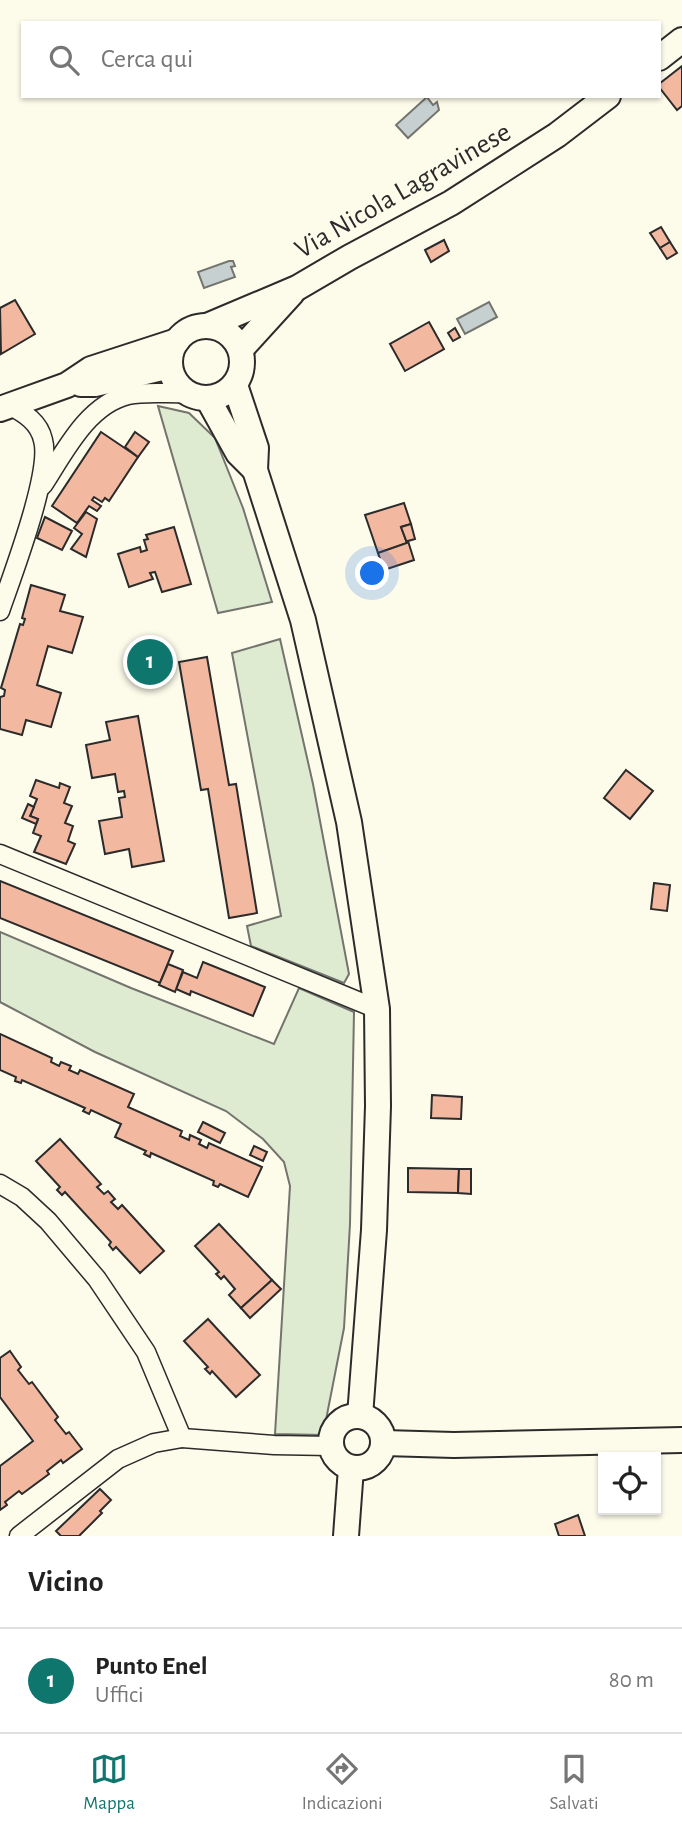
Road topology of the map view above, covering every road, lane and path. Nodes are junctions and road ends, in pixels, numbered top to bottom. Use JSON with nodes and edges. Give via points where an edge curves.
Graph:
{"nodes":[{"id":1,"x":682,"y":40,"type":"edge"},
{"id":2,"x":661,"y":56,"type":"edge"},
{"id":3,"x":605,"y":98,"type":"edge"},
{"id":4,"x":297,"y":288,"type":"junction"},
{"id":5,"x":207,"y":326,"type":"junction"},
{"id":6,"x":177,"y":341,"type":"junction"},
{"id":7,"x":241,"y":349,"type":"junction"},
{"id":8,"x":170,"y":366,"type":"junction"},
{"id":9,"x":67,"y":385,"type":"junction"},
{"id":10,"x":236,"y":385,"type":"junction"},
{"id":11,"x":198,"y":396,"type":"junction"},
{"id":12,"x":5,"y":408,"type":"edge"},
{"id":13,"x":255,"y":470,"type":"junction"},
{"id":14,"x":39,"y":491,"type":"junction"},
{"id":15,"x":0,"y":611,"type":"edge"},
{"id":16,"x":0,"y":854,"type":"edge"},
{"id":17,"x":377,"y":1009,"type":"junction"},
{"id":18,"x":0,"y":1184,"type":"edge"},
{"id":19,"x":360,"y":1416,"type":"junction"},
{"id":20,"x":182,"y":1438,"type":"junction"},
{"id":21,"x":682,"y":1440,"type":"edge"},
{"id":22,"x":384,"y":1443,"type":"junction"},
{"id":23,"x":331,"y":1446,"type":"junction"},
{"id":24,"x":351,"y":1468,"type":"junction"},
{"id":25,"x":19,"y":1536,"type":"edge"},
{"id":26,"x":346,"y":1536,"type":"edge"}],
"edges":[{"from":1,"to":2,"type":"street"},
{"from":3,"to":4,"type":"street","name":"Via Nicola Lagravinese","via":[[451,203]]},
{"from":4,"to":5,"type":"street","name":"Via Nicola Lagravinese"},
{"from":4,"to":7,"type":"street","name":"Via Nicola Lagravinese"},
{"from":5,"to":6,"type":"street","via":[[185,332]]},
{"from":5,"to":7,"type":"street","via":[[233,337]]},
{"from":6,"to":8,"type":"street"},
{"from":6,"to":9,"type":"street","via":[[91,369]]},
{"from":7,"to":10,"type":"street","via":[[243,361]]},
{"from":8,"to":9,"type":"street","via":[[95,384]]},
{"from":8,"to":11,"type":"street","via":[[182,390]]},
{"from":9,"to":12,"type":"street"},
{"from":10,"to":11,"type":"street","via":[[223,395]]},
{"from":10,"to":13,"type":"street","via":[[256,448]]},
{"from":11,"to":13,"type":"street","via":[[237,453]]},
{"from":11,"to":14,"type":"street","via":[[128,395],[112,401],[88,419]]},
{"from":12,"to":14,"type":"street","via":[[25,414],[44,441]]},
{"from":13,"to":17,"type":"street","via":[[303,620],[349,822]]},
{"from":14,"to":15,"type":"street"},
{"from":16,"to":17,"type":"street"},
{"from":17,"to":19,"type":"street","via":[[374,1230]]},
{"from":18,"to":20,"type":"street","via":[[48,1221],[97,1279],[146,1352]]},
{"from":19,"to":22,"type":"street","via":[[373,1420]]},
{"from":19,"to":23,"type":"street","via":[[338,1425]]},
{"from":20,"to":23,"type":"street"},
{"from":20,"to":25,"type":"street","via":[[154,1443],[118,1458]]},
{"from":21,"to":22,"type":"street"},
{"from":22,"to":24,"type":"street","via":[[374,1464]]},
{"from":23,"to":24,"type":"street","via":[[335,1456]]},
{"from":24,"to":26,"type":"street"}]}
